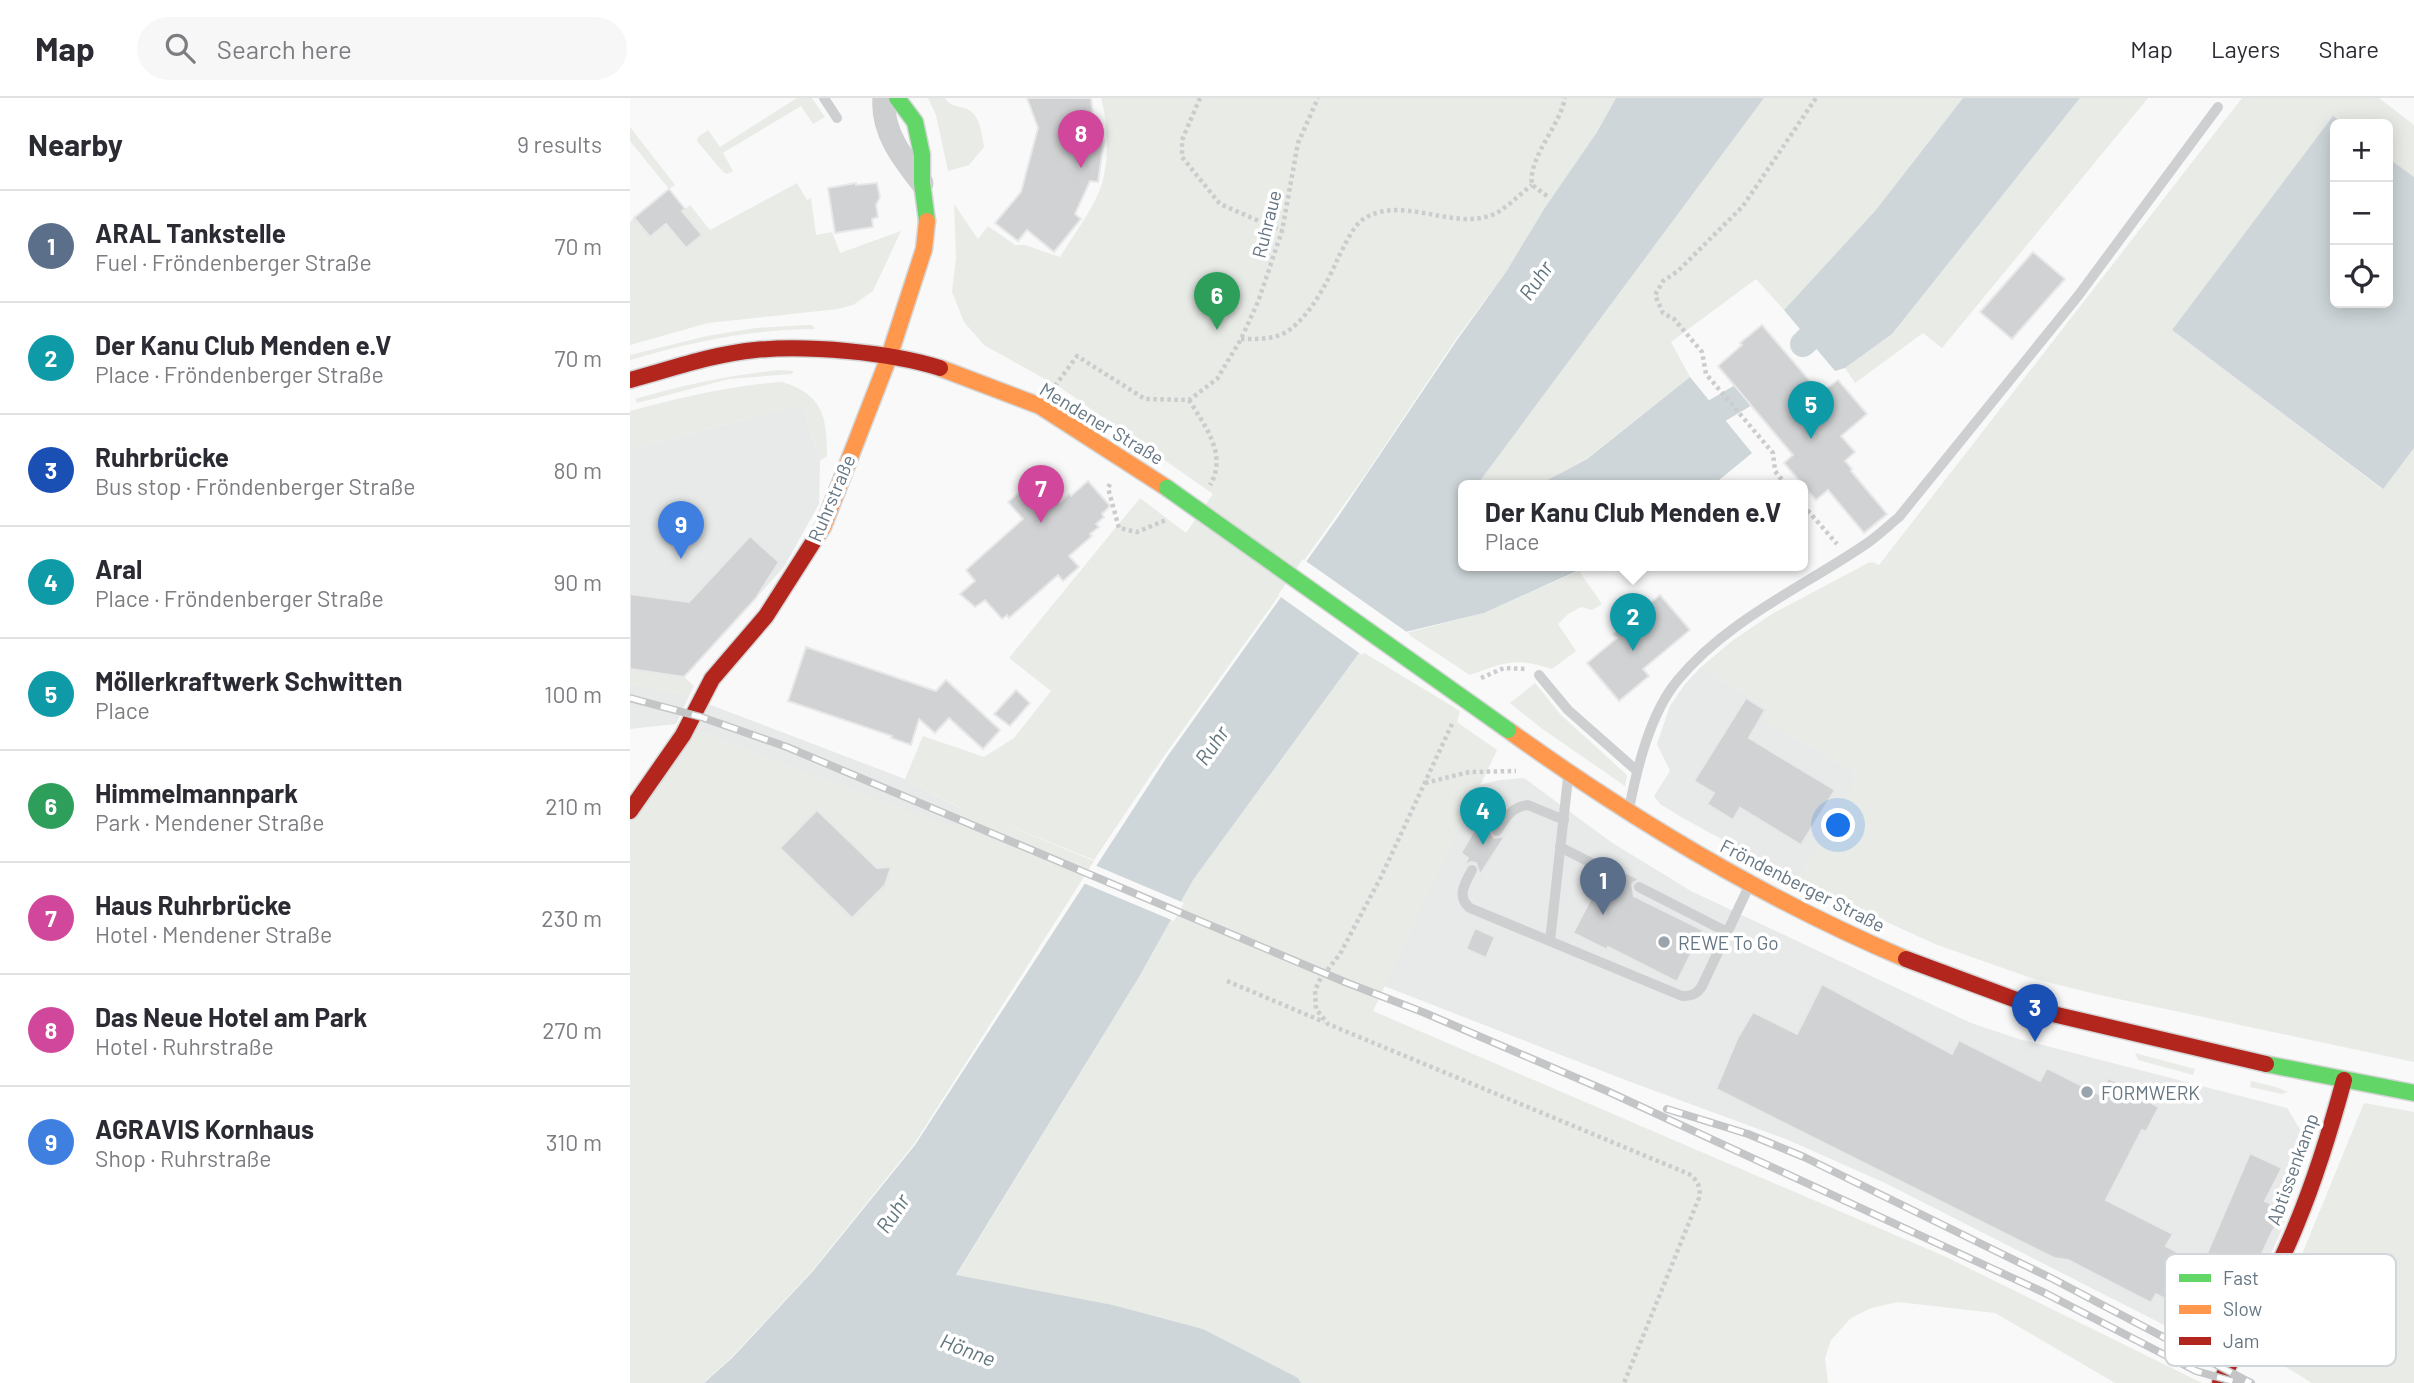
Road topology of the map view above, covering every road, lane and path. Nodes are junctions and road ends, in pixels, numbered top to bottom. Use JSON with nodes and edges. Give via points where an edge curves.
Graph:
{"nodes":[{"id":1,"x":824,"y":98,"type":"edge"},
{"id":2,"x":884,"y":98,"type":"edge"},
{"id":3,"x":897,"y":98,"type":"edge"},
{"id":4,"x":1200,"y":98,"type":"edge"},
{"id":5,"x":1318,"y":98,"type":"edge"},
{"id":6,"x":1565,"y":98,"type":"edge"},
{"id":7,"x":1816,"y":98,"type":"edge"},
{"id":8,"x":2218,"y":107,"type":"dead end"},
{"id":9,"x":837,"y":118,"type":"dead end"},
{"id":10,"x":922,"y":183,"type":"junction"},
{"id":11,"x":1532,"y":185,"type":"junction"},
{"id":12,"x":1547,"y":196,"type":"dead end"},
{"id":13,"x":1282,"y":232,"type":"junction"},
{"id":14,"x":1241,"y":340,"type":"junction"},
{"id":15,"x":889,"y":357,"type":"junction"},
{"id":16,"x":630,"y":380,"type":"edge"},
{"id":17,"x":1189,"y":400,"type":"junction"},
{"id":18,"x":1040,"y":406,"type":"junction"},
{"id":19,"x":1125,"y":459,"type":"junction"},
{"id":20,"x":1782,"y":480,"type":"edge"},
{"id":21,"x":1209,"y":488,"type":"dead end"},
{"id":22,"x":1808,"y":511,"type":"edge"},
{"id":23,"x":1152,"y":528,"type":"dead end"},
{"id":24,"x":1847,"y":556,"type":"junction"},
{"id":25,"x":1318,"y":596,"type":"joint"},
{"id":26,"x":1539,"y":675,"type":"dead end"},
{"id":27,"x":1525,"y":770,"type":"dead end"},
{"id":28,"x":1636,"y":770,"type":"junction"},
{"id":29,"x":1569,"y":775,"type":"junction"},
{"id":30,"x":630,"y":811,"type":"edge"},
{"id":31,"x":1628,"y":813,"type":"junction"},
{"id":32,"x":1564,"y":820,"type":"junction"},
{"id":33,"x":1497,"y":831,"type":"dead end"},
{"id":34,"x":1560,"y":847,"type":"junction"},
{"id":35,"x":1472,"y":870,"type":"dead end"},
{"id":36,"x":1605,"y":870,"type":"dead end"},
{"id":37,"x":1749,"y":885,"type":"junction"},
{"id":38,"x":1639,"y":887,"type":"dead end"},
{"id":39,"x":1727,"y":932,"type":"junction"},
{"id":40,"x":1550,"y":941,"type":"junction"},
{"id":41,"x":1227,"y":981,"type":"dead end"},
{"id":42,"x":1328,"y":1024,"type":"junction"},
{"id":43,"x":2344,"y":1080,"type":"junction"},
{"id":44,"x":2414,"y":1093,"type":"edge"},
{"id":45,"x":2282,"y":1254,"type":"edge"},
{"id":46,"x":2229,"y":1366,"type":"edge"},
{"id":47,"x":1624,"y":1383,"type":"edge"},
{"id":48,"x":2220,"y":1383,"type":"edge"}],
"edges":[{"from":1,"to":9,"type":"lane"},
{"from":2,"to":10,"type":"street","name":"Ruhrstraße","via":[[888,130]]},
{"from":3,"to":10,"type":"main road","name":"Ruhrstraße","via":[[915,122]]},
{"from":4,"to":13,"type":"path","via":[[1182,140],[1182,157],[1220,204]]},
{"from":5,"to":13,"type":"path","name":"Ruhraue","via":[[1298,143]]},
{"from":6,"to":11,"type":"path","via":[[1552,133],[1537,155],[1530,175]]},
{"from":7,"to":20,"type":"path","via":[[1743,206],[1663,281],[1655,295],[1663,313],[1674,319],[1702,352],[1706,374],[1773,453],[1775,471]]},
{"from":8,"to":24,"type":"lane","via":[[2078,296],[1899,517]]},
{"from":10,"to":15,"type":"main road","name":"Ruhrstraße","via":[[928,225],[924,249]]},
{"from":11,"to":12,"type":"path"},
{"from":11,"to":14,"type":"path","via":[[1501,211],[1475,220],[1390,210],[1368,217],[1344,247],[1314,304],[1287,331]]},
{"from":13,"to":14,"type":"path","name":"Ruhraue"},
{"from":14,"to":17,"type":"path","name":"Ruhraue","via":[[1217,379]]},
{"from":15,"to":16,"type":"main road","name":"Mendener Straße","via":[[806,348],[753,350]]},
{"from":15,"to":18,"type":"main road","name":"Mendener Straße","via":[[936,367]]},
{"from":15,"to":30,"type":"main road","name":"Ruhrstraße","via":[[823,527],[766,616],[712,679],[683,735]]},
{"from":17,"to":18,"type":"path","via":[[1145,399],[1077,356]]},
{"from":17,"to":21,"type":"path","via":[[1215,442],[1216,476]]},
{"from":18,"to":19,"type":"main road","name":"Mendener Straße"},
{"from":19,"to":23,"type":"path","via":[[1108,488],[1119,528],[1137,532]]},
{"from":19,"to":25,"type":"main road","name":"Mendener Straße","bridge":true},
{"from":22,"to":24,"type":"path"},
{"from":24,"to":28,"type":"lane","via":[[1780,596],[1705,652],[1676,682],[1659,709]]},
{"from":25,"to":29,"type":"main road","name":"Fröndenberger Straße","bridge":true},
{"from":26,"to":28,"type":"lane","via":[[1569,710]]},
{"from":27,"to":42,"type":"path","via":[[1469,772],[1424,783],[1381,877],[1315,991],[1316,1009]]},
{"from":28,"to":31,"type":"lane"},
{"from":29,"to":31,"type":"main road","name":"Fröndenberger Straße"},
{"from":29,"to":32,"type":"lane"},
{"from":31,"to":37,"type":"main road","name":"Fröndenberger Straße"},
{"from":32,"to":33,"type":"lane","via":[[1523,805],[1514,809]]},
{"from":32,"to":34,"type":"lane"},
{"from":34,"to":36,"type":"lane"},
{"from":34,"to":40,"type":"lane"},
{"from":35,"to":40,"type":"lane","via":[[1463,887],[1464,904]]},
{"from":37,"to":39,"type":"lane"},
{"from":37,"to":43,"type":"main road","name":"Fröndenberger Straße","via":[[1842,932],[2049,1013]]},
{"from":38,"to":39,"type":"lane"},
{"from":39,"to":40,"type":"lane","via":[[1702,986],[1688,996]]},
{"from":41,"to":42,"type":"path"},
{"from":42,"to":47,"type":"path","via":[[1695,1178],[1699,1198]]},
{"from":43,"to":44,"type":"main road","name":"Fröndenberger Straße"},
{"from":43,"to":45,"type":"main road","name":"Abtissenkamp","via":[[2306,1200]]},
{"from":46,"to":48,"type":"main road","name":"Abtissenkamp"}]}
